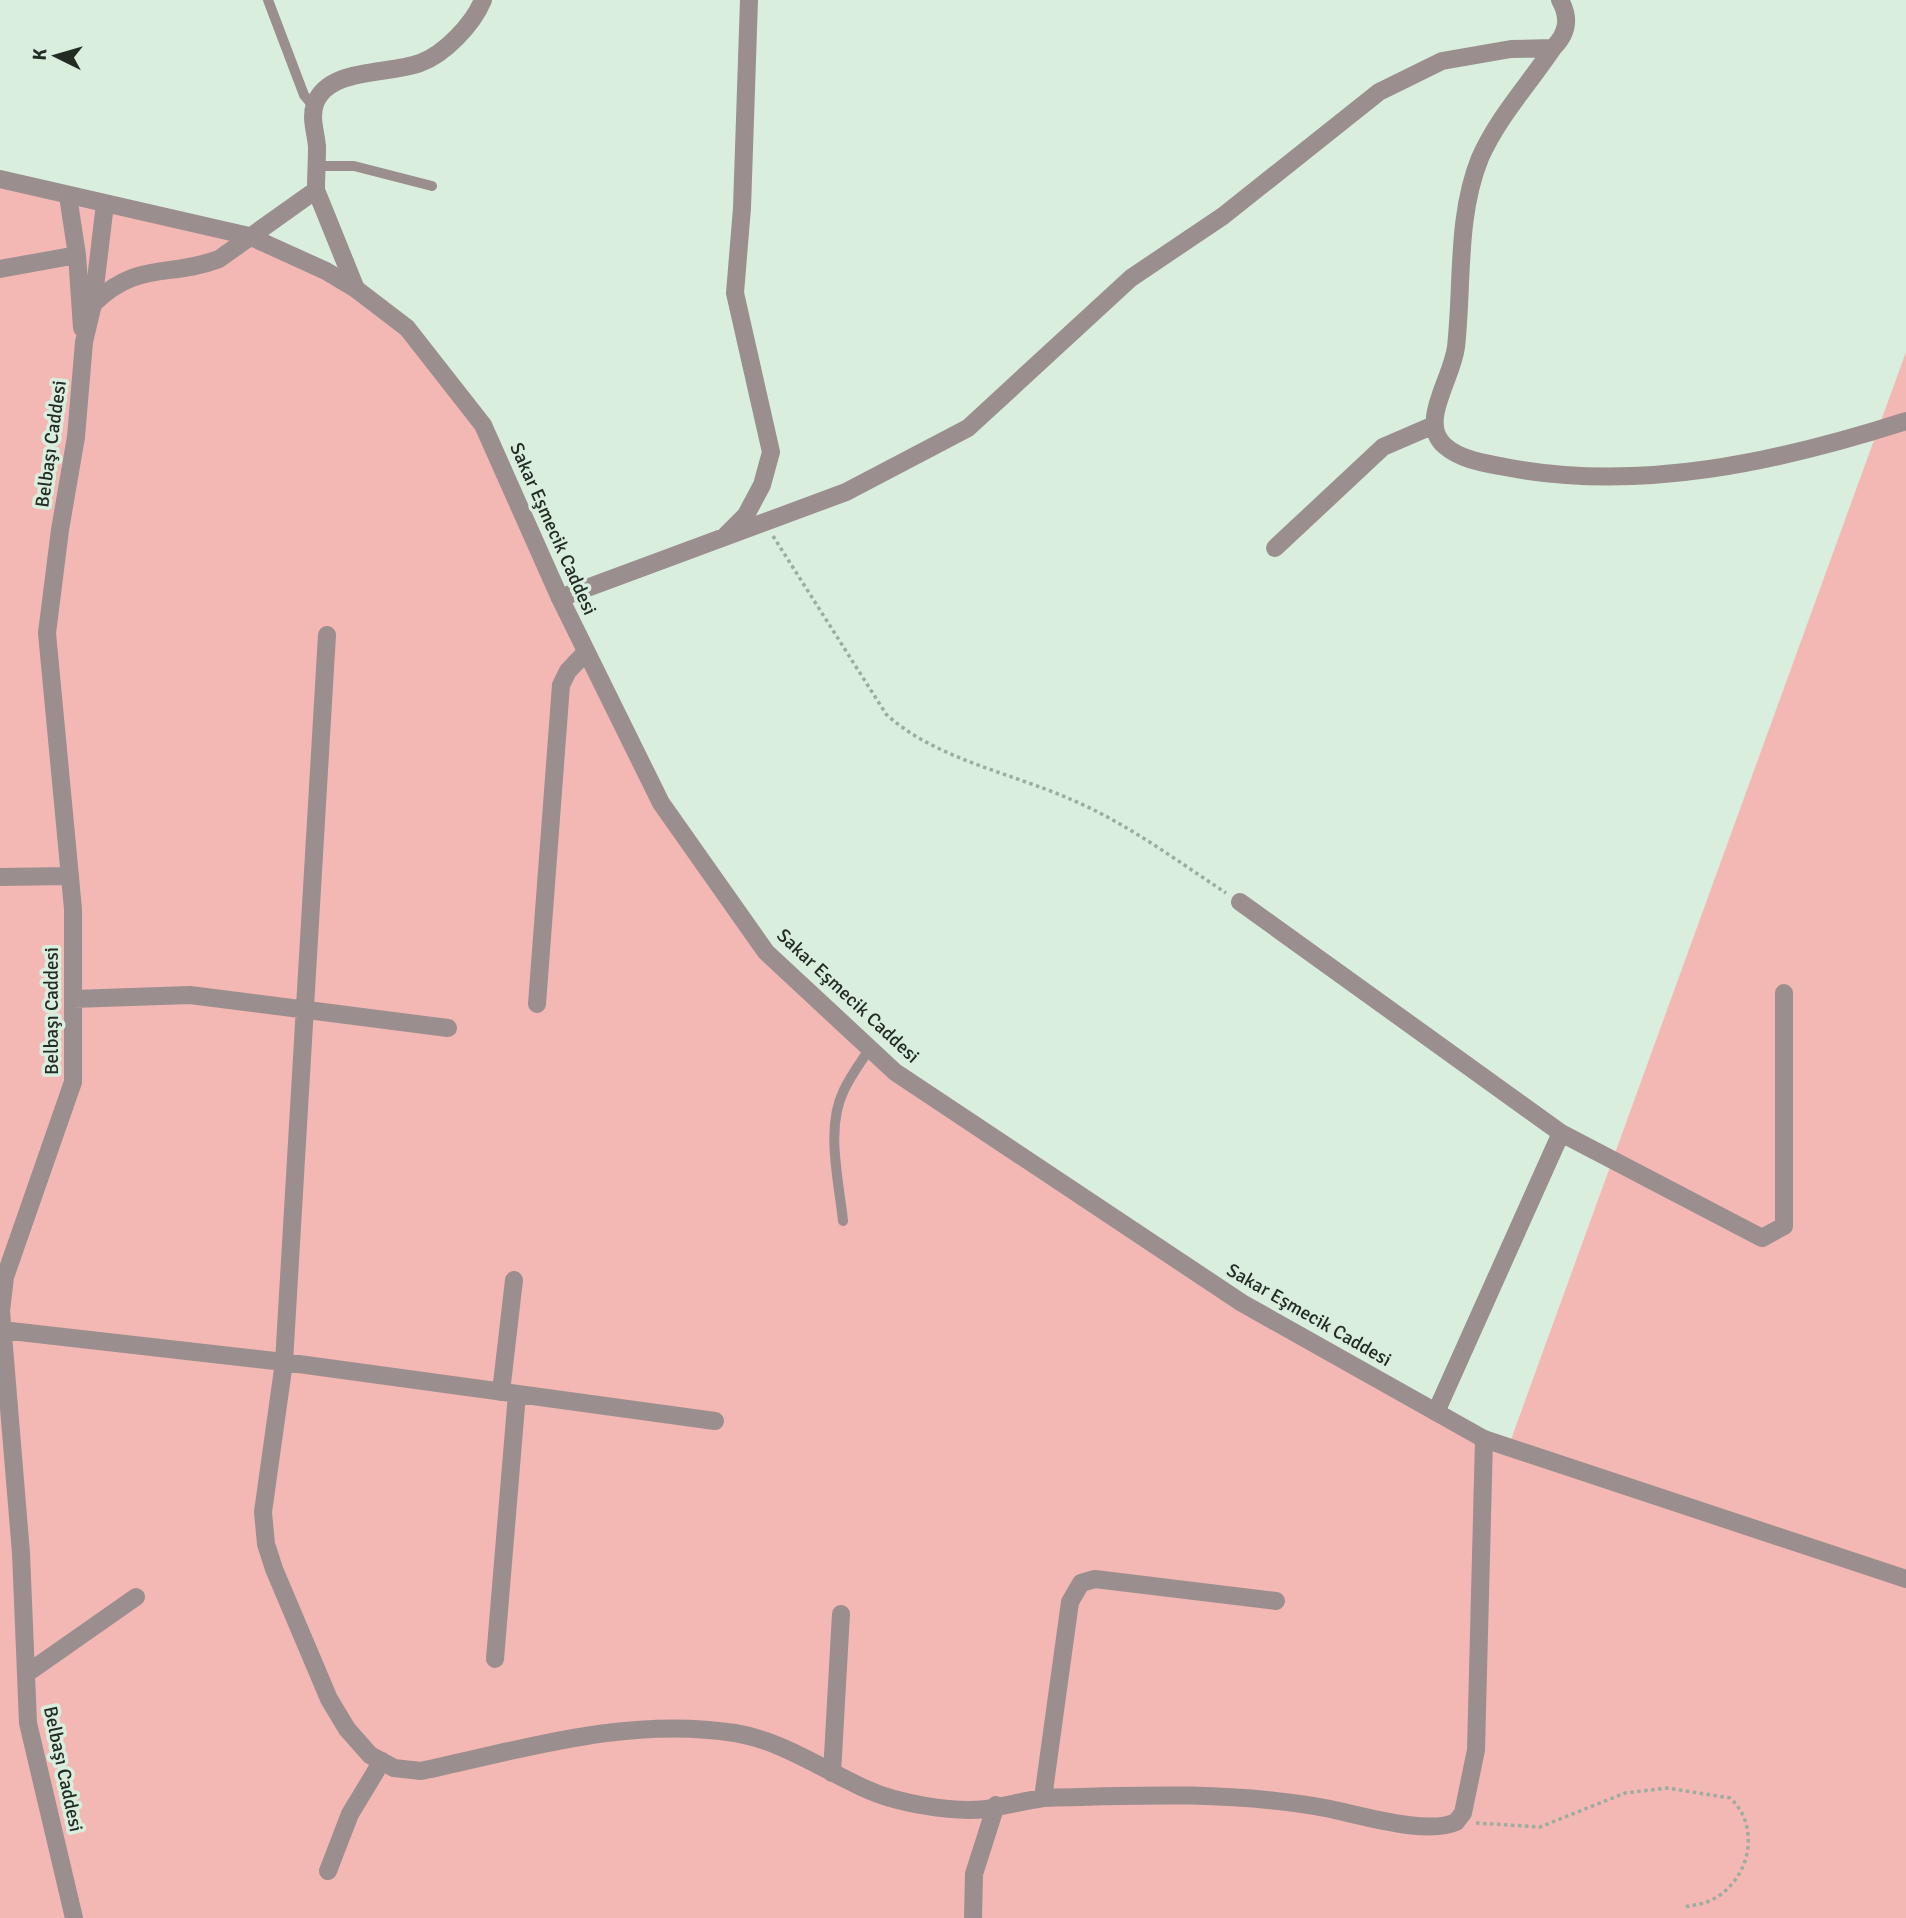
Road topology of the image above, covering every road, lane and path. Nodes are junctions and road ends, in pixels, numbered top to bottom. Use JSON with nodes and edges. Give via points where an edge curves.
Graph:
{"nodes":[{"id":1,"x":268,"y":0,"type":"edge"},
{"id":2,"x":483,"y":0,"type":"edge"},
{"id":3,"x":749,"y":0,"type":"edge"},
{"id":4,"x":1560,"y":0,"type":"edge"},
{"id":5,"x":1553,"y":48,"type":"junction"},
{"id":6,"x":314,"y":107,"type":"junction"},
{"id":7,"x":316,"y":166,"type":"junction"},
{"id":8,"x":0,"y":179,"type":"edge"},
{"id":9,"x":432,"y":186,"type":"dead end"},
{"id":10,"x":316,"y":190,"type":"junction"},
{"id":11,"x":68,"y":196,"type":"junction"},
{"id":12,"x":105,"y":204,"type":"junction"},
{"id":13,"x":249,"y":236,"type":"junction"},
{"id":14,"x":77,"y":255,"type":"junction"},
{"id":15,"x":0,"y":269,"type":"edge"},
{"id":16,"x":356,"y":289,"type":"junction"},
{"id":17,"x":93,"y":304,"type":"junction"},
{"id":18,"x":84,"y":342,"type":"junction"},
{"id":19,"x":1906,"y":421,"type":"edge"},
{"id":20,"x":1434,"y":425,"type":"junction"},
{"id":21,"x":765,"y":523,"type":"junction"},
{"id":22,"x":723,"y":539,"type":"junction"},
{"id":23,"x":1275,"y":548,"type":"dead end"},
{"id":24,"x":560,"y":598,"type":"junction"},
{"id":25,"x":327,"y":635,"type":"dead end"},
{"id":26,"x":586,"y":652,"type":"junction"},
{"id":27,"x":70,"y":876,"type":"junction"},
{"id":28,"x":0,"y":877,"type":"edge"},
{"id":29,"x":1240,"y":902,"type":"joint"},
{"id":30,"x":1784,"y":993,"type":"dead end"},
{"id":31,"x":73,"y":999,"type":"junction"},
{"id":32,"x":537,"y":1004,"type":"dead end"},
{"id":33,"x":305,"y":1011,"type":"junction"},
{"id":34,"x":448,"y":1028,"type":"dead end"},
{"id":35,"x":870,"y":1048,"type":"junction"},
{"id":36,"x":1561,"y":1133,"type":"junction"},
{"id":37,"x":843,"y":1222,"type":"dead end"},
{"id":38,"x":514,"y":1280,"type":"dead end"},
{"id":39,"x":2,"y":1330,"type":"junction"},
{"id":40,"x":284,"y":1362,"type":"junction"},
{"id":41,"x":509,"y":1393,"type":"junction"},
{"id":42,"x":1436,"y":1412,"type":"junction"},
{"id":43,"x":715,"y":1421,"type":"dead end"},
{"id":44,"x":1484,"y":1439,"type":"junction"},
{"id":45,"x":1906,"y":1579,"type":"edge"},
{"id":46,"x":136,"y":1597,"type":"dead end"},
{"id":47,"x":1276,"y":1601,"type":"dead end"},
{"id":48,"x":841,"y":1614,"type":"dead end"},
{"id":49,"x":495,"y":1659,"type":"dead end"},
{"id":50,"x":26,"y":1674,"type":"junction"},
{"id":51,"x":382,"y":1761,"type":"junction"},
{"id":52,"x":832,"y":1773,"type":"junction"},
{"id":53,"x":1043,"y":1798,"type":"junction"},
{"id":54,"x":996,"y":1805,"type":"junction"},
{"id":55,"x":1456,"y":1822,"type":"junction"},
{"id":56,"x":328,"y":1871,"type":"dead end"},
{"id":57,"x":1683,"y":1907,"type":"dead end"},
{"id":58,"x":74,"y":1918,"type":"edge"},
{"id":59,"x":973,"y":1918,"type":"edge"}],
"edges":[{"from":1,"to":6,"type":"lane","via":[[304,95]]},
{"from":2,"to":6,"type":"street","via":[[464,29],[438,53],[407,68],[344,79],[326,88]]},
{"from":3,"to":22,"type":"street","via":[[742,208],[734,293],[771,452],[762,485],[746,515]]},
{"from":4,"to":5,"type":"street","via":[[1567,22]]},
{"from":5,"to":20,"type":"street","via":[[1501,118],[1480,159],[1465,228],[1456,349]]},
{"from":5,"to":21,"type":"street","via":[[1511,49],[1442,61],[1379,92],[1223,216],[1131,278],[968,428],[846,492]]},
{"from":6,"to":7,"type":"street"},
{"from":7,"to":9,"type":"lane","via":[[354,166]]},
{"from":7,"to":10,"type":"street"},
{"from":8,"to":11,"type":"street","name":"Sakar Eşmecik Caddesi"},
{"from":10,"to":13,"type":"street"},
{"from":10,"to":16,"type":"street"},
{"from":11,"to":12,"type":"street","name":"Sakar Eşmecik Caddesi"},
{"from":11,"to":14,"type":"street","name":"Belbaşı Caddesi"},
{"from":12,"to":13,"type":"street","name":"Sakar Eşmecik Caddesi"},
{"from":12,"to":17,"type":"street","name":"Belbaşı Caddesi"},
{"from":13,"to":16,"type":"street","name":"Sakar Eşmecik Caddesi"},
{"from":13,"to":17,"type":"street","via":[[204,265],[135,275]]},
{"from":14,"to":15,"type":"street"},
{"from":14,"to":18,"type":"street","name":"Belbaşı Caddesi"},
{"from":16,"to":24,"type":"street","name":"Sakar Eşmecik Caddesi","via":[[407,328],[483,425]]},
{"from":17,"to":18,"type":"street","name":"Belbaşı Caddesi"},
{"from":18,"to":27,"type":"street","name":"Belbaşı Caddesi","via":[[76,437],[47,634]]},
{"from":19,"to":20,"type":"street","via":[[1725,468],[1626,476],[1531,472],[1471,460],[1446,447]]},
{"from":20,"to":23,"type":"street","via":[[1383,447]]},
{"from":21,"to":22,"type":"street"},
{"from":21,"to":29,"type":"path","via":[[886,714],[908,734],[1072,799]]},
{"from":22,"to":24,"type":"street"},
{"from":24,"to":26,"type":"street","name":"Sakar Eşmecik Caddesi"},
{"from":25,"to":33,"type":"street"},
{"from":26,"to":32,"type":"street","via":[[561,685]]},
{"from":26,"to":35,"type":"street","name":"Sakar Eşmecik Caddesi","via":[[661,803],[766,952]]},
{"from":27,"to":28,"type":"street"},
{"from":27,"to":31,"type":"street","name":"Belbaşı Caddesi"},
{"from":29,"to":36,"type":"street"},
{"from":30,"to":36,"type":"street","via":[[1784,1226],[1762,1238]]},
{"from":31,"to":33,"type":"street","via":[[190,995]]},
{"from":31,"to":39,"type":"street","name":"Belbaşı Caddesi","via":[[73,1082],[5,1277]]},
{"from":33,"to":34,"type":"street"},
{"from":33,"to":40,"type":"street"},
{"from":35,"to":37,"type":"lane","via":[[843,1091],[837,1116]]},
{"from":35,"to":42,"type":"street","name":"Sakar Eşmecik Caddesi","via":[[895,1072],[1242,1303]]},
{"from":36,"to":42,"type":"street"},
{"from":38,"to":41,"type":"street"},
{"from":39,"to":40,"type":"street"},
{"from":39,"to":50,"type":"street","name":"Belbaşı Caddesi"},
{"from":40,"to":41,"type":"street"},
{"from":40,"to":51,"type":"street","via":[[263,1512],[267,1544],[329,1699],[347,1729],[370,1755]]},
{"from":41,"to":43,"type":"street"},
{"from":41,"to":49,"type":"street"},
{"from":42,"to":44,"type":"street","name":"Sakar Eşmecik Caddesi"},
{"from":44,"to":45,"type":"street","name":"Sakar Eşmecik Caddesi"},
{"from":44,"to":55,"type":"street","via":[[1476,1750],[1463,1813]]},
{"from":46,"to":50,"type":"street"},
{"from":47,"to":53,"type":"street","via":[[1094,1579],[1081,1583],[1070,1602]]},
{"from":48,"to":52,"type":"street"},
{"from":50,"to":58,"type":"street","name":"Belbaşı Caddesi","via":[[28,1723]]},
{"from":51,"to":52,"type":"street","via":[[394,1768],[421,1771],[586,1734],[674,1730],[734,1733],[769,1741]]},
{"from":51,"to":56,"type":"street","via":[[350,1814]]},
{"from":52,"to":54,"type":"street","via":[[869,1791],[926,1806],[985,1809]]},
{"from":53,"to":54,"type":"street"},
{"from":53,"to":55,"type":"street","via":[[1177,1794],[1309,1805],[1421,1826]]},
{"from":54,"to":59,"type":"street","via":[[974,1874]]},
{"from":55,"to":57,"type":"path","via":[[1540,1828],[1625,1793],[1667,1788],[1730,1798],[1748,1820],[1749,1848],[1721,1895]]}]}
